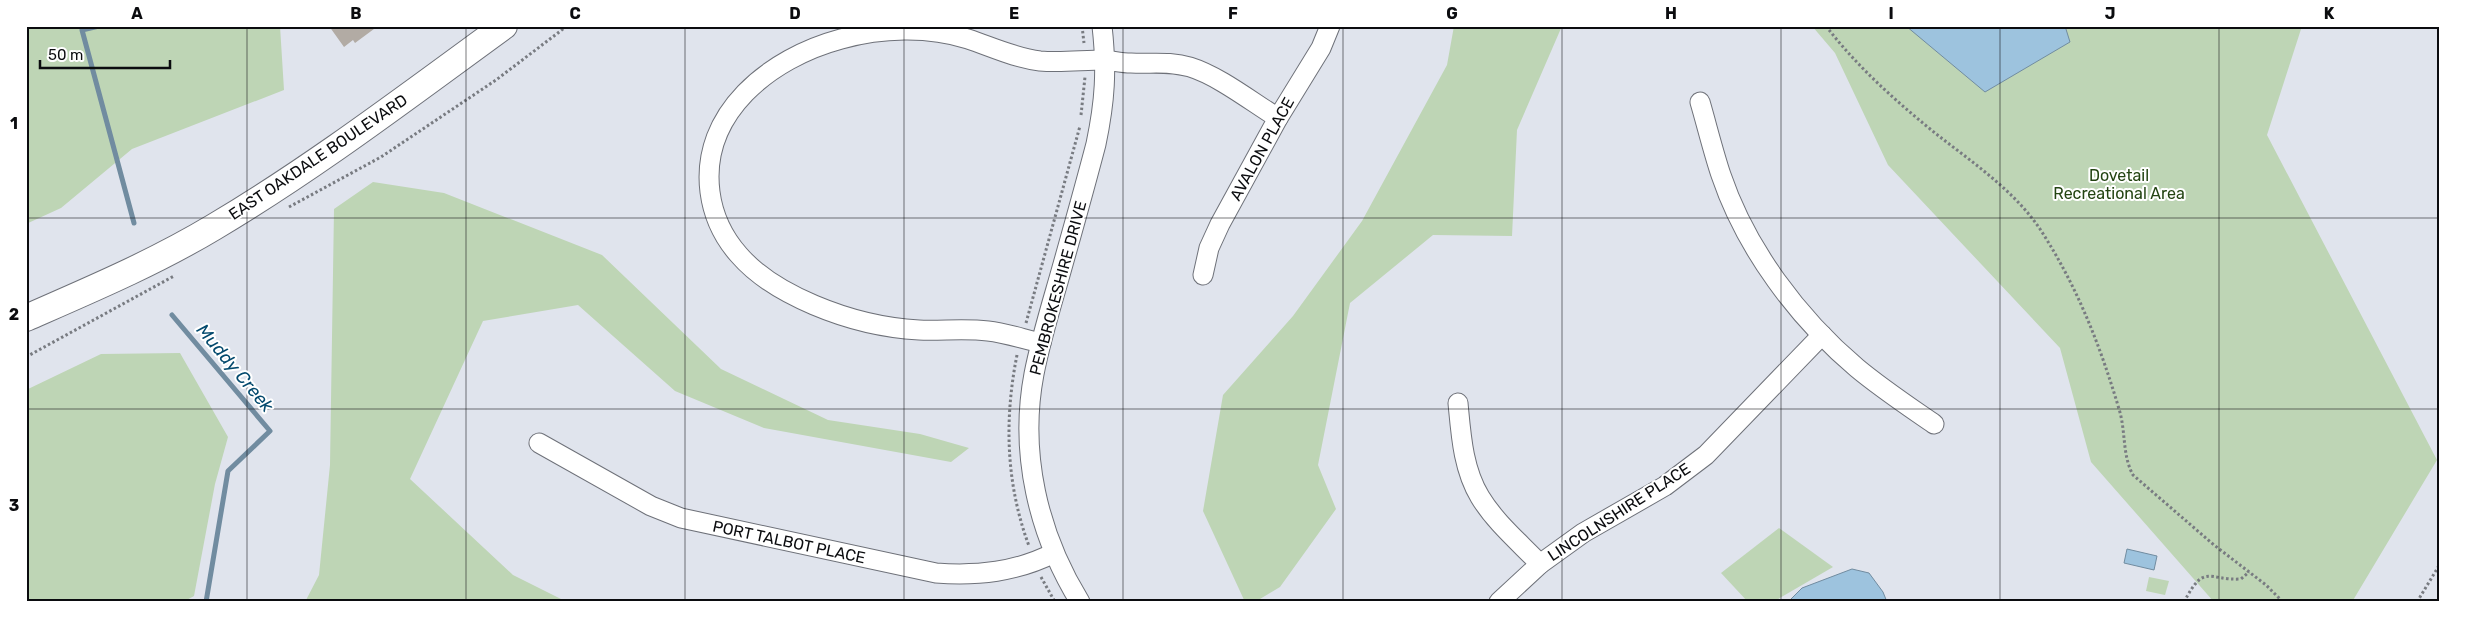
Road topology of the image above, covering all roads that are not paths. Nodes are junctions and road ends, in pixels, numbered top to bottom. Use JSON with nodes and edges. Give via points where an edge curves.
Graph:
{"nodes":[{"id":1,"x":504,"y":26,"type":"edge"},
{"id":2,"x":1102,"y":26,"type":"edge"},
{"id":3,"x":1330,"y":26,"type":"edge"},
{"id":4,"x":1106,"y":60,"type":"junction"},
{"id":5,"x":1700,"y":102,"type":"dead end"},
{"id":6,"x":1278,"y":118,"type":"junction"},
{"id":7,"x":1203,"y":276,"type":"dead end"},
{"id":8,"x":26,"y":318,"type":"edge"},
{"id":9,"x":1822,"y":335,"type":"junction"},
{"id":10,"x":1041,"y":343,"type":"junction"},
{"id":11,"x":1458,"y":403,"type":"dead end"},
{"id":12,"x":1934,"y":424,"type":"dead end"},
{"id":13,"x":539,"y":443,"type":"dead end"},
{"id":14,"x":1054,"y":553,"type":"junction"},
{"id":15,"x":1540,"y":564,"type":"junction"},
{"id":16,"x":1080,"y":602,"type":"edge"},
{"id":17,"x":1499,"y":602,"type":"edge"}],
"edges":[{"from":1,"to":8,"type":"main road","name":"EAST OAKDALE BOULEVARD","via":[[268,194],[125,276]]},
{"from":2,"to":4,"type":"street","name":"PEMBROKESHIRE DRIVE"},
{"from":3,"to":6,"type":"street","name":"AVALON PLACE"},
{"from":4,"to":6,"type":"street","via":[[1168,62],[1192,68]]},
{"from":4,"to":10,"type":"street","name":"PEMBROKESHIRE DRIVE","via":[[1103,112],[1096,144]]},
{"from":4,"to":10,"type":"street","via":[[1020,58],[965,38],[932,32],[874,32],[841,39],[791,59],[763,76],[727,113],[710,157],[709,181],[717,221],[739,256],[780,287],[813,305],[886,327],[986,331]]},
{"from":5,"to":9,"type":"street","via":[[1721,176],[1740,220],[1786,292]]},
{"from":6,"to":7,"type":"street","name":"AVALON PLACE","via":[[1220,224],[1209,248]]},
{"from":9,"to":12,"type":"street","via":[[1857,368]]},
{"from":9,"to":15,"type":"street","name":"LINCOLNSHIRE PLACE","via":[[1706,454],[1665,486],[1583,533]]},
{"from":10,"to":14,"type":"street","name":"PEMBROKESHIRE DRIVE","via":[[1030,407],[1029,439],[1037,503]]},
{"from":11,"to":15,"type":"street","via":[[1463,450],[1480,497]]},
{"from":13,"to":14,"type":"street","name":"PORT TALBOT PLACE","via":[[651,506],[713,526],[945,574],[990,573],[1016,568]]},
{"from":14,"to":16,"type":"street","name":"PEMBROKESHIRE DRIVE"},
{"from":15,"to":17,"type":"street","name":"LINCOLNSHIRE PLACE"}]}
